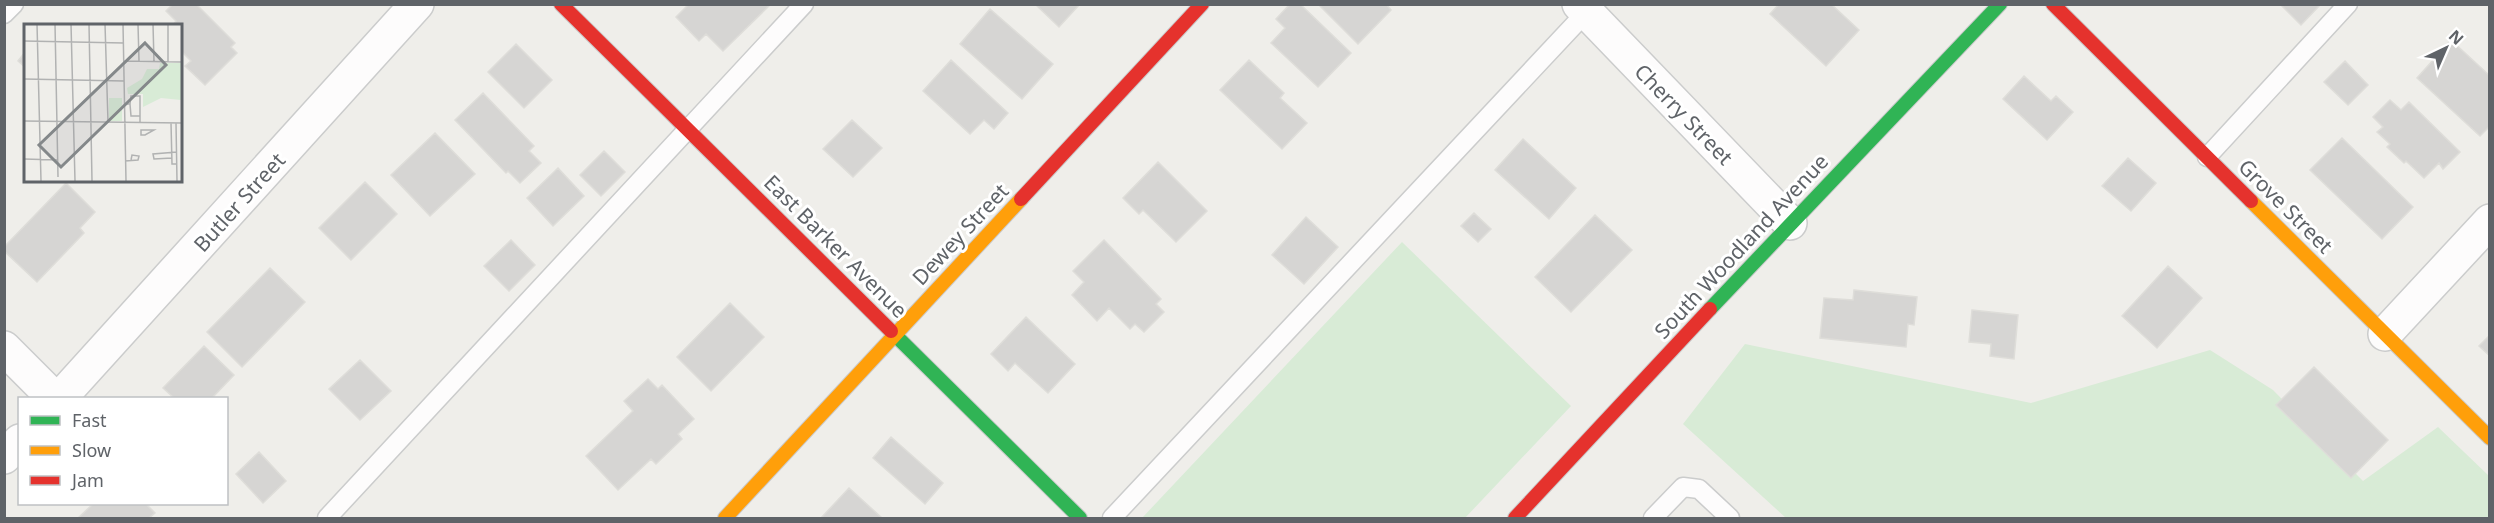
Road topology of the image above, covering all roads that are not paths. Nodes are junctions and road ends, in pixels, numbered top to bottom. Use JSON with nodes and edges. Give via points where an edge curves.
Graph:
{"nodes":[{"id":1,"x":14,"y":4,"type":"edge"},
{"id":2,"x":417,"y":4,"type":"edge"},
{"id":3,"x":561,"y":4,"type":"edge"},
{"id":4,"x":804,"y":4,"type":"edge"},
{"id":5,"x":1202,"y":4,"type":"edge"},
{"id":6,"x":2000,"y":4,"type":"edge"},
{"id":7,"x":2053,"y":4,"type":"edge"},
{"id":8,"x":2348,"y":4,"type":"edge"},
{"id":9,"x":1586,"y":7,"type":"edge"},
{"id":10,"x":4,"y":14,"type":"edge"},
{"id":11,"x":688,"y":130,"type":"junction"},
{"id":12,"x":2207,"y":157,"type":"junction"},
{"id":13,"x":2490,"y":221,"type":"edge"},
{"id":14,"x":1790,"y":223,"type":"junction"},
{"id":15,"x":896,"y":334,"type":"junction"},
{"id":16,"x":2385,"y":334,"type":"junction"},
{"id":17,"x":4,"y":348,"type":"edge"},
{"id":18,"x":52,"y":397,"type":"edge"},
{"id":19,"x":62,"y":397,"type":"edge"},
{"id":20,"x":2490,"y":438,"type":"edge"},
{"id":21,"x":18,"y":443,"type":"edge"},
{"id":22,"x":4,"y":457,"type":"edge"},
{"id":23,"x":1522,"y":512,"type":"edge"},
{"id":24,"x":327,"y":519,"type":"edge"},
{"id":25,"x":726,"y":519,"type":"edge"},
{"id":26,"x":1080,"y":519,"type":"edge"},
{"id":27,"x":1112,"y":519,"type":"edge"},
{"id":28,"x":1542,"y":519,"type":"edge"},
{"id":29,"x":1653,"y":519,"type":"edge"},
{"id":30,"x":1730,"y":519,"type":"edge"}],
"edges":[{"from":1,"to":10,"type":"lane"},
{"from":2,"to":19,"type":"street","name":"Butler Street"},
{"from":3,"to":11,"type":"street","name":"East Barker Avenue"},
{"from":4,"to":11,"type":"lane"},
{"from":5,"to":15,"type":"street","name":"Dewey Street"},
{"from":6,"to":14,"type":"street","name":"South Woodland Avenue"},
{"from":7,"to":12,"type":"street","name":"Grove Street"},
{"from":8,"to":12,"type":"lane"},
{"from":9,"to":14,"type":"street","name":"Cherry Street"},
{"from":9,"to":27,"type":"lane"},
{"from":11,"to":15,"type":"street","name":"East Barker Avenue"},
{"from":11,"to":24,"type":"lane"},
{"from":12,"to":16,"type":"street","name":"Grove Street"},
{"from":13,"to":16,"type":"street"},
{"from":14,"to":23,"type":"street","name":"South Woodland Avenue"},
{"from":15,"to":25,"type":"street","name":"Dewey Street"},
{"from":15,"to":26,"type":"street","name":"East Barker Avenue"},
{"from":16,"to":20,"type":"street","name":"Grove Street"},
{"from":17,"to":18,"type":"street"},
{"from":21,"to":22,"type":"street"},
{"from":23,"to":28,"type":"lane"},
{"from":29,"to":30,"type":"lane","via":[[1683,487],[1699,489]]}]}
